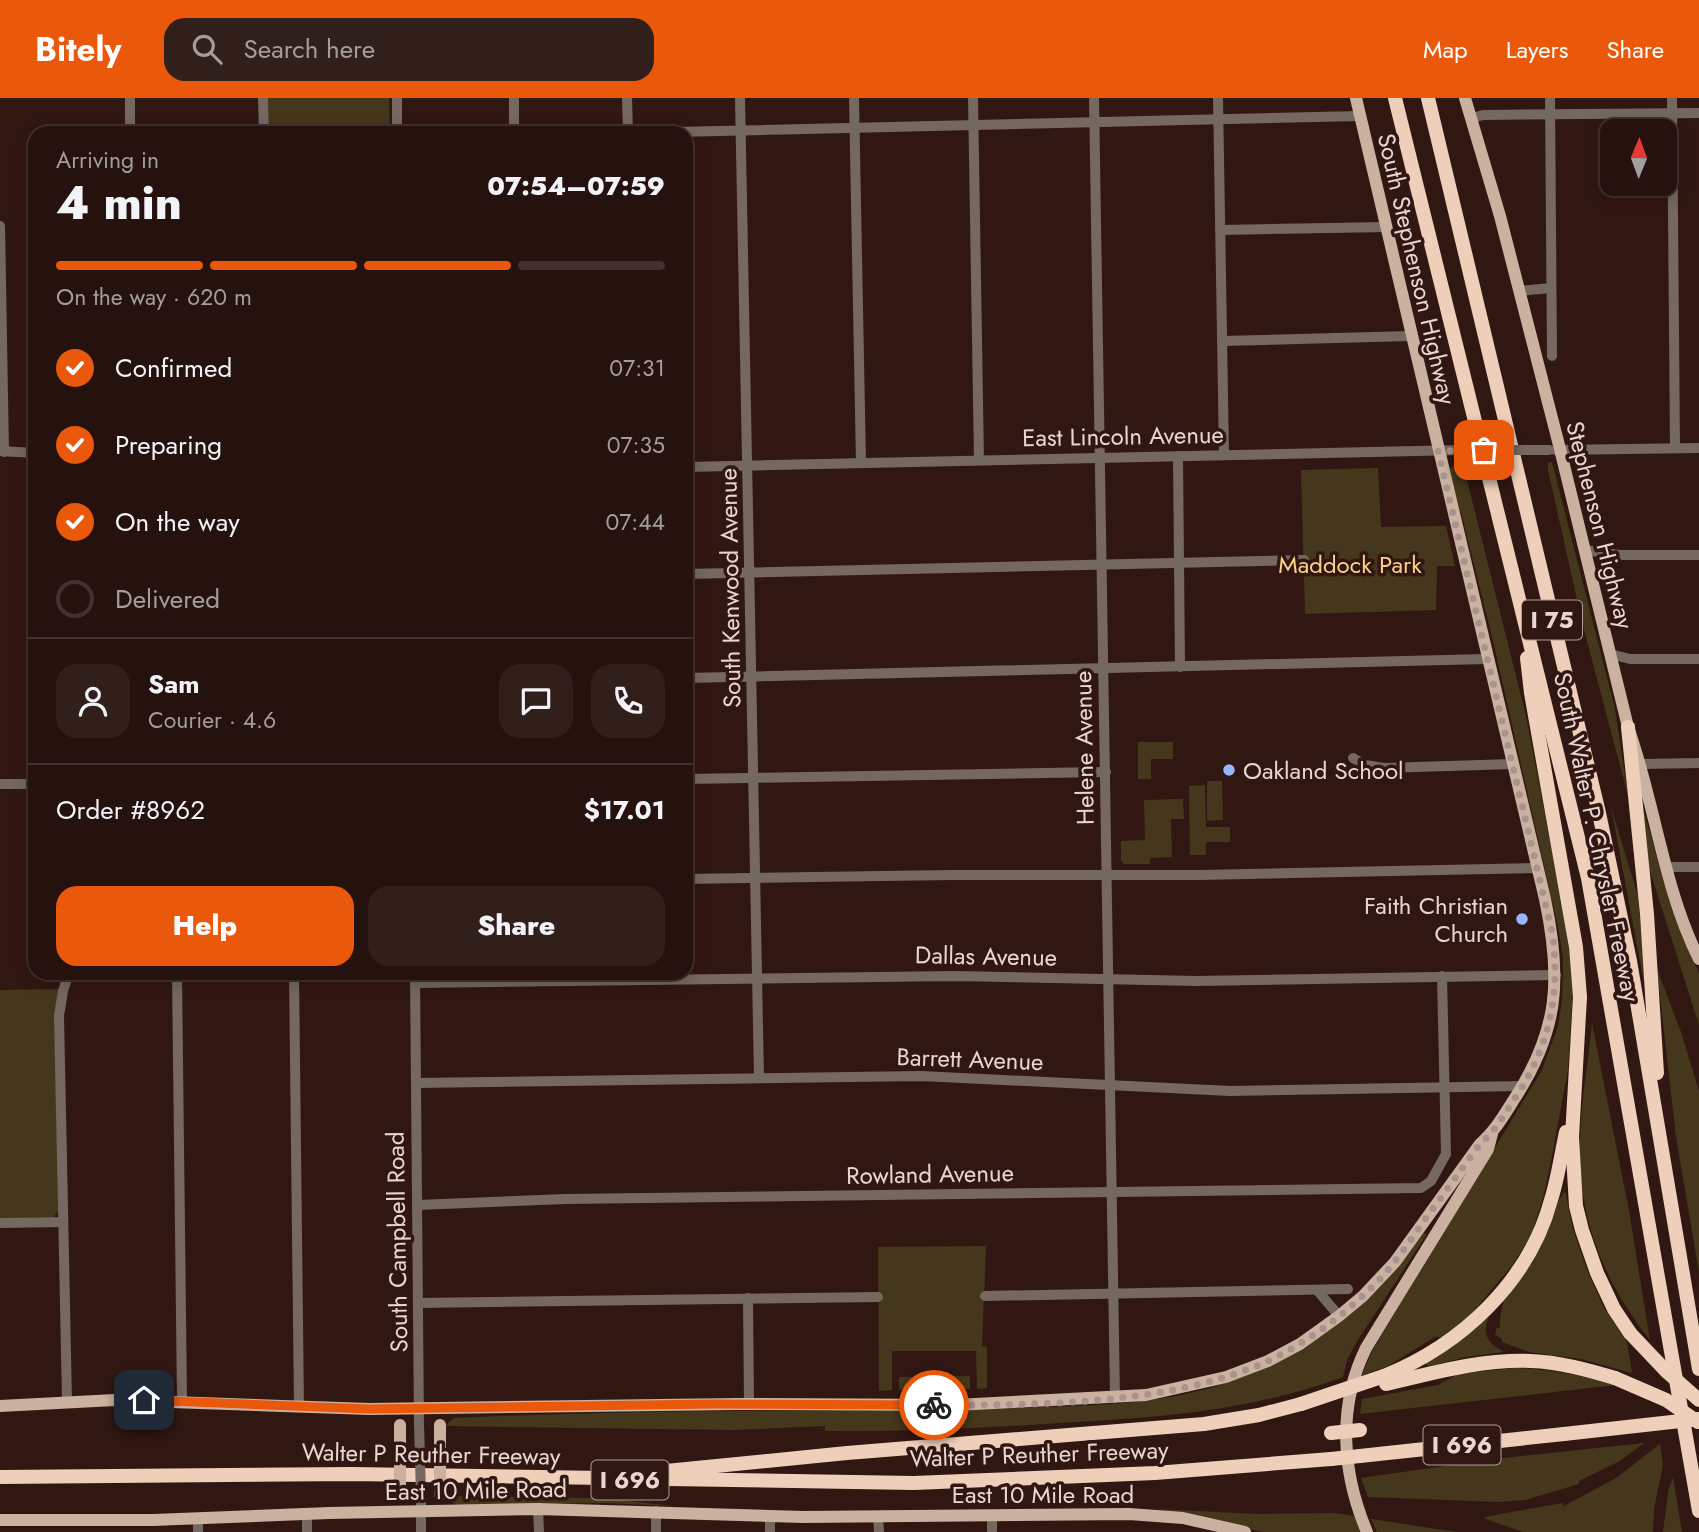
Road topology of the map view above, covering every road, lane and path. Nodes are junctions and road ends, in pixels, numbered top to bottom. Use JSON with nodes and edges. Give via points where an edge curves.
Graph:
{"nodes":[{"id":1,"x":130,"y":98,"type":"edge"},
{"id":2,"x":263,"y":98,"type":"edge"},
{"id":3,"x":397,"y":98,"type":"edge"},
{"id":4,"x":514,"y":98,"type":"edge"},
{"id":5,"x":627,"y":98,"type":"edge"},
{"id":6,"x":740,"y":98,"type":"edge"},
{"id":7,"x":854,"y":98,"type":"edge"},
{"id":8,"x":973,"y":98,"type":"edge"},
{"id":9,"x":1094,"y":98,"type":"edge"},
{"id":10,"x":1218,"y":98,"type":"edge"},
{"id":11,"x":1356,"y":98,"type":"edge"},
{"id":12,"x":1428,"y":98,"type":"edge"},
{"id":13,"x":1465,"y":98,"type":"edge"},
{"id":14,"x":1550,"y":98,"type":"edge"},
{"id":15,"x":1672,"y":98,"type":"edge"},
{"id":16,"x":1395,"y":99,"type":"edge"},
{"id":17,"x":1672,"y":113,"type":"junction"},
{"id":18,"x":1699,"y":113,"type":"edge"},
{"id":19,"x":1550,"y":114,"type":"junction"},
{"id":20,"x":1360,"y":116,"type":"junction"},
{"id":21,"x":1472,"y":118,"type":"junction"},
{"id":22,"x":1218,"y":119,"type":"junction"},
{"id":23,"x":1095,"y":122,"type":"junction"},
{"id":24,"x":973,"y":125,"type":"junction"},
{"id":25,"x":130,"y":126,"type":"edge"},
{"id":26,"x":264,"y":126,"type":"edge"},
{"id":27,"x":397,"y":126,"type":"edge"},
{"id":28,"x":514,"y":126,"type":"edge"},
{"id":29,"x":629,"y":126,"type":"edge"},
{"id":30,"x":855,"y":127,"type":"junction"},
{"id":31,"x":741,"y":130,"type":"junction"},
{"id":32,"x":693,"y":131,"type":"edge"},
{"id":33,"x":0,"y":226,"type":"edge"},
{"id":34,"x":1387,"y":227,"type":"junction"},
{"id":35,"x":1220,"y":230,"type":"junction"},
{"id":36,"x":1550,"y":288,"type":"junction"},
{"id":37,"x":1520,"y":291,"type":"junction"},
{"id":38,"x":1,"y":335,"type":"edge"},
{"id":39,"x":1411,"y":336,"type":"junction"},
{"id":40,"x":1222,"y":341,"type":"junction"},
{"id":41,"x":1552,"y":356,"type":"dead end"},
{"id":42,"x":1675,"y":448,"type":"junction"},
{"id":43,"x":1699,"y":448,"type":"edge"},
{"id":44,"x":1555,"y":450,"type":"junction"},
{"id":45,"x":1438,"y":451,"type":"junction"},
{"id":46,"x":2,"y":452,"type":"edge"},
{"id":47,"x":28,"y":453,"type":"edge"},
{"id":48,"x":1224,"y":455,"type":"junction"},
{"id":49,"x":1178,"y":456,"type":"junction"},
{"id":50,"x":1101,"y":458,"type":"junction"},
{"id":51,"x":979,"y":460,"type":"junction"},
{"id":52,"x":861,"y":463,"type":"junction"},
{"id":53,"x":748,"y":465,"type":"junction"},
{"id":54,"x":693,"y":467,"type":"edge"},
{"id":55,"x":1585,"y":550,"type":"junction"},
{"id":56,"x":1699,"y":555,"type":"edge"},
{"id":57,"x":1304,"y":560,"type":"dead end"},
{"id":58,"x":1178,"y":563,"type":"junction"},
{"id":59,"x":1102,"y":565,"type":"junction"},
{"id":60,"x":750,"y":572,"type":"junction"},
{"id":61,"x":693,"y":574,"type":"edge"},
{"id":62,"x":1521,"y":603,"type":"junction"},
{"id":63,"x":1610,"y":654,"type":"junction"},
{"id":64,"x":1488,"y":659,"type":"junction"},
{"id":65,"x":1699,"y":659,"type":"edge"},
{"id":66,"x":1181,"y":667,"type":"junction"},
{"id":67,"x":1104,"y":669,"type":"junction"},
{"id":68,"x":752,"y":676,"type":"junction"},
{"id":69,"x":693,"y":678,"type":"edge"},
{"id":70,"x":1628,"y":727,"type":"junction"},
{"id":71,"x":1353,"y":758,"type":"dead end"},
{"id":72,"x":1699,"y":763,"type":"edge"},
{"id":73,"x":1513,"y":764,"type":"junction"},
{"id":74,"x":1641,"y":764,"type":"junction"},
{"id":75,"x":1106,"y":772,"type":"junction"},
{"id":76,"x":754,"y":778,"type":"junction"},
{"id":77,"x":693,"y":779,"type":"edge"},
{"id":78,"x":0,"y":784,"type":"edge"},
{"id":79,"x":28,"y":784,"type":"edge"},
{"id":80,"x":1667,"y":867,"type":"junction"},
{"id":81,"x":1699,"y":867,"type":"edge"},
{"id":82,"x":1538,"y":869,"type":"junction"},
{"id":83,"x":1107,"y":875,"type":"junction"},
{"id":84,"x":756,"y":878,"type":"junction"},
{"id":85,"x":693,"y":879,"type":"edge"},
{"id":86,"x":1699,"y":959,"type":"edge"},
{"id":87,"x":1556,"y":975,"type":"junction"},
{"id":88,"x":1442,"y":976,"type":"junction"},
{"id":89,"x":693,"y":978,"type":"edge"},
{"id":90,"x":757,"y":978,"type":"junction"},
{"id":91,"x":1109,"y":979,"type":"junction"},
{"id":92,"x":67,"y":980,"type":"edge"},
{"id":93,"x":177,"y":980,"type":"edge"},
{"id":94,"x":294,"y":980,"type":"edge"},
{"id":95,"x":415,"y":980,"type":"edge"},
{"id":96,"x":760,"y":1078,"type":"junction"},
{"id":97,"x":1576,"y":1079,"type":"junction"},
{"id":98,"x":416,"y":1083,"type":"junction"},
{"id":99,"x":1111,"y":1086,"type":"junction"},
{"id":100,"x":1523,"y":1086,"type":"junction"},
{"id":101,"x":1444,"y":1087,"type":"junction"},
{"id":102,"x":1492,"y":1134,"type":"junction"},
{"id":103,"x":1661,"y":1144,"type":"junction"},
{"id":104,"x":1112,"y":1192,"type":"junction"},
{"id":105,"x":417,"y":1205,"type":"junction"},
{"id":106,"x":63,"y":1222,"type":"junction"},
{"id":107,"x":0,"y":1223,"type":"edge"},
{"id":108,"x":1348,"y":1289,"type":"dead end"},
{"id":109,"x":1317,"y":1290,"type":"junction"},
{"id":110,"x":1114,"y":1293,"type":"junction"},
{"id":111,"x":985,"y":1296,"type":"dead end"},
{"id":112,"x":878,"y":1297,"type":"dead end"},
{"id":113,"x":748,"y":1298,"type":"junction"},
{"id":114,"x":419,"y":1303,"type":"junction"},
{"id":115,"x":1339,"y":1316,"type":"junction"},
{"id":116,"x":1699,"y":1369,"type":"edge"},
{"id":117,"x":1385,"y":1380,"type":"junction"},
{"id":118,"x":1115,"y":1398,"type":"junction"},
{"id":119,"x":1699,"y":1400,"type":"edge"},
{"id":120,"x":67,"y":1401,"type":"junction"},
{"id":121,"x":182,"y":1401,"type":"junction"},
{"id":122,"x":749,"y":1404,"type":"junction"},
{"id":123,"x":0,"y":1406,"type":"edge"},
{"id":124,"x":545,"y":1406,"type":"junction"},
{"id":125,"x":299,"y":1407,"type":"junction"},
{"id":126,"x":383,"y":1409,"type":"junction"},
{"id":127,"x":419,"y":1409,"type":"junction"},
{"id":128,"x":1699,"y":1421,"type":"edge"},
{"id":129,"x":1360,"y":1430,"type":"dead end"},
{"id":130,"x":1331,"y":1433,"type":"dead end"},
{"id":131,"x":0,"y":1477,"type":"edge"},
{"id":132,"x":591,"y":1479,"type":"junction"},
{"id":133,"x":538,"y":1509,"type":"junction"},
{"id":134,"x":457,"y":1510,"type":"junction"},
{"id":135,"x":656,"y":1511,"type":"junction"},
{"id":136,"x":1699,"y":1511,"type":"edge"},
{"id":137,"x":421,"y":1512,"type":"junction"},
{"id":138,"x":307,"y":1514,"type":"junction"},
{"id":139,"x":992,"y":1515,"type":"junction"},
{"id":140,"x":770,"y":1516,"type":"junction"},
{"id":141,"x":878,"y":1517,"type":"junction"},
{"id":142,"x":0,"y":1520,"type":"edge"},
{"id":143,"x":198,"y":1525,"type":"edge"},
{"id":144,"x":1196,"y":1526,"type":"edge"},
{"id":145,"x":307,"y":1532,"type":"edge"},
{"id":146,"x":421,"y":1532,"type":"edge"},
{"id":147,"x":539,"y":1532,"type":"edge"},
{"id":148,"x":656,"y":1532,"type":"edge"},
{"id":149,"x":770,"y":1532,"type":"edge"},
{"id":150,"x":879,"y":1532,"type":"edge"},
{"id":151,"x":992,"y":1532,"type":"edge"},
{"id":152,"x":1245,"y":1532,"type":"edge"},
{"id":153,"x":1367,"y":1532,"type":"edge"}],
"edges":[{"from":1,"to":25,"type":"street"},
{"from":2,"to":26,"type":"street"},
{"from":3,"to":27,"type":"street"},
{"from":4,"to":28,"type":"street"},
{"from":5,"to":29,"type":"street"},
{"from":6,"to":31,"type":"street","name":"South Kenwood Avenue"},
{"from":7,"to":30,"type":"street"},
{"from":8,"to":24,"type":"street"},
{"from":9,"to":23,"type":"street","name":"Helene Avenue"},
{"from":10,"to":22,"type":"street"},
{"from":11,"to":20,"type":"main road","name":"South Stephenson Highway"},
{"from":12,"to":103,"type":"highway","number":"I 75","via":[[1599,813]]},
{"from":13,"to":21,"type":"main road","name":"Stephenson Highway"},
{"from":14,"to":19,"type":"street"},
{"from":15,"to":17,"type":"street"},
{"from":16,"to":62,"type":"highway","name":"South Walter P. Chrysler Freeway","number":"I 75"},
{"from":17,"to":18,"type":"street"},
{"from":17,"to":19,"type":"street"},
{"from":17,"to":42,"type":"street"},
{"from":19,"to":21,"type":"street"},
{"from":19,"to":36,"type":"street"},
{"from":20,"to":22,"type":"street"},
{"from":20,"to":34,"type":"main road","name":"South Stephenson Highway"},
{"from":21,"to":37,"type":"main road","name":"Stephenson Highway"},
{"from":22,"to":23,"type":"street"},
{"from":22,"to":35,"type":"street"},
{"from":23,"to":24,"type":"street"},
{"from":23,"to":50,"type":"street","name":"Helene Avenue"},
{"from":24,"to":30,"type":"street"},
{"from":24,"to":51,"type":"street"},
{"from":30,"to":31,"type":"street"},
{"from":30,"to":52,"type":"street"},
{"from":31,"to":32,"type":"street"},
{"from":31,"to":53,"type":"street","name":"South Kenwood Avenue"},
{"from":33,"to":38,"type":"street"},
{"from":34,"to":35,"type":"street"},
{"from":34,"to":39,"type":"main road","name":"South Stephenson Highway"},
{"from":35,"to":40,"type":"street"},
{"from":36,"to":37,"type":"street"},
{"from":36,"to":41,"type":"street"},
{"from":37,"to":44,"type":"main road","name":"Stephenson Highway"},
{"from":38,"to":46,"type":"street"},
{"from":39,"to":40,"type":"street"},
{"from":39,"to":45,"type":"main road","name":"South Stephenson Highway"},
{"from":40,"to":48,"type":"street"},
{"from":42,"to":43,"type":"street","name":"East Lincoln Avenue"},
{"from":42,"to":44,"type":"street","name":"East Lincoln Avenue"},
{"from":44,"to":45,"type":"street","name":"East Lincoln Avenue","bridge":true},
{"from":44,"to":55,"type":"main road","name":"Stephenson Highway"},
{"from":45,"to":48,"type":"street","name":"East Lincoln Avenue"},
{"from":45,"to":64,"type":"main road","name":"South Stephenson Highway"},
{"from":46,"to":47,"type":"street"},
{"from":48,"to":49,"type":"street","name":"East Lincoln Avenue"},
{"from":49,"to":50,"type":"street","name":"East Lincoln Avenue"},
{"from":49,"to":58,"type":"street"},
{"from":50,"to":51,"type":"street","name":"East Lincoln Avenue"},
{"from":50,"to":59,"type":"street","name":"Helene Avenue"},
{"from":51,"to":52,"type":"street","name":"East Lincoln Avenue"},
{"from":52,"to":53,"type":"street","name":"East Lincoln Avenue"},
{"from":53,"to":54,"type":"street","name":"East Lincoln Avenue"},
{"from":53,"to":60,"type":"street","name":"South Kenwood Avenue"},
{"from":55,"to":56,"type":"street","via":[[1619,555]]},
{"from":55,"to":63,"type":"main road","name":"Stephenson Highway"},
{"from":57,"to":58,"type":"street"},
{"from":58,"to":59,"type":"street"},
{"from":58,"to":66,"type":"street"},
{"from":59,"to":60,"type":"street"},
{"from":59,"to":67,"type":"street","name":"Helene Avenue"},
{"from":60,"to":61,"type":"street"},
{"from":60,"to":68,"type":"street","name":"South Kenwood Avenue"},
{"from":62,"to":97,"type":"highway","via":[[1531,693],[1576,947],[1580,997]]},
{"from":62,"to":136,"type":"highway","name":"South Walter P. Chrysler Freeway","number":"I 75","via":[[1595,914]]},
{"from":63,"to":65,"type":"street","via":[[1630,659]]},
{"from":63,"to":70,"type":"main road","name":"Stephenson Highway"},
{"from":64,"to":66,"type":"street"},
{"from":64,"to":73,"type":"main road","name":"South Stephenson Highway"},
{"from":66,"to":67,"type":"street"},
{"from":67,"to":68,"type":"street"},
{"from":67,"to":75,"type":"street","name":"Helene Avenue"},
{"from":68,"to":69,"type":"street"},
{"from":68,"to":76,"type":"street","name":"South Kenwood Avenue"},
{"from":70,"to":74,"type":"main road","name":"Stephenson Highway"},
{"from":70,"to":103,"type":"highway","via":[[1647,914]]},
{"from":71,"to":73,"type":"street","via":[[1384,768]]},
{"from":72,"to":74,"type":"street"},
{"from":73,"to":82,"type":"main road","name":"South Stephenson Highway"},
{"from":74,"to":80,"type":"main road","name":"Stephenson Highway"},
{"from":75,"to":76,"type":"street"},
{"from":75,"to":83,"type":"street","name":"Helene Avenue"},
{"from":76,"to":77,"type":"street"},
{"from":76,"to":84,"type":"street","name":"South Kenwood Avenue"},
{"from":78,"to":79,"type":"street"},
{"from":80,"to":81,"type":"street"},
{"from":80,"to":86,"type":"main road","name":"Stephenson Highway"},
{"from":82,"to":83,"type":"street"},
{"from":82,"to":87,"type":"main road","name":"South Stephenson Highway","via":[[1553,936]]},
{"from":83,"to":84,"type":"street"},
{"from":83,"to":91,"type":"street","name":"Helene Avenue"},
{"from":84,"to":85,"type":"street"},
{"from":84,"to":90,"type":"street","name":"South Kenwood Avenue"},
{"from":87,"to":88,"type":"street","name":"Dallas Avenue"},
{"from":87,"to":100,"type":"main road","name":"South Stephenson Highway","via":[[1544,1045]]},
{"from":88,"to":91,"type":"street","name":"Dallas Avenue"},
{"from":88,"to":101,"type":"street"},
{"from":89,"to":90,"type":"street","name":"Dallas Avenue"},
{"from":90,"to":91,"type":"street","name":"Dallas Avenue"},
{"from":90,"to":96,"type":"street","name":"South Kenwood Avenue"},
{"from":91,"to":99,"type":"street","name":"Helene Avenue"},
{"from":92,"to":106,"type":"street","via":[[59,1016]]},
{"from":93,"to":121,"type":"street"},
{"from":94,"to":125,"type":"street"},
{"from":95,"to":98,"type":"street","name":"South Campbell Road"},
{"from":96,"to":98,"type":"street","name":"Barrett Avenue"},
{"from":96,"to":99,"type":"street","name":"Barrett Avenue","via":[[921,1076]]},
{"from":97,"to":117,"type":"highway","via":[[1551,1202],[1518,1270],[1501,1294],[1460,1334]]},
{"from":97,"to":119,"type":"highway","bridge":true,"via":[[1572,1149],[1576,1206],[1597,1273],[1630,1333]]},
{"from":98,"to":105,"type":"street","name":"South Campbell Road"},
{"from":99,"to":101,"type":"street","name":"Barrett Avenue","via":[[1230,1091]]},
{"from":99,"to":104,"type":"street","name":"Helene Avenue"},
{"from":100,"to":101,"type":"street","name":"Barrett Avenue"},
{"from":100,"to":102,"type":"main road","name":"South Stephenson Highway"},
{"from":101,"to":104,"type":"street","name":"Rowland Avenue","via":[[1446,1154],[1431,1181],[1421,1188]]},
{"from":102,"to":115,"type":"main road","name":"South Stephenson Highway","via":[[1480,1144],[1395,1262]]},
{"from":102,"to":153,"type":"main road","name":"South Stephenson Highway","via":[[1488,1149],[1366,1348],[1356,1375],[1347,1413],[1346,1462]]},
{"from":103,"to":116,"type":"highway","number":"I 75"},
{"from":104,"to":105,"type":"street","name":"Rowland Avenue"},
{"from":104,"to":110,"type":"street","name":"Helene Avenue"},
{"from":105,"to":114,"type":"street","name":"South Campbell Road"},
{"from":106,"to":107,"type":"street"},
{"from":106,"to":120,"type":"street"},
{"from":108,"to":109,"type":"street"},
{"from":109,"to":110,"type":"street"},
{"from":109,"to":115,"type":"street"},
{"from":110,"to":111,"type":"street"},
{"from":110,"to":118,"type":"street","name":"Helene Avenue"},
{"from":112,"to":113,"type":"street"},
{"from":113,"to":114,"type":"street"},
{"from":113,"to":122,"type":"street"},
{"from":114,"to":127,"type":"street","name":"South Campbell Road"},
{"from":115,"to":118,"type":"main road","via":[[1300,1344],[1226,1377]]},
{"from":117,"to":128,"type":"highway","bridge":true,"via":[[1513,1361],[1551,1363],[1615,1378],[1666,1400]]},
{"from":117,"to":132,"type":"highway","bridge":true,"via":[[1259,1415],[1204,1424]]},
{"from":118,"to":122,"type":"main road","via":[[956,1405]]},
{"from":120,"to":121,"type":"main road"},
{"from":120,"to":123,"type":"main road"},
{"from":121,"to":125,"type":"main road"},
{"from":122,"to":124,"type":"main road"},
{"from":124,"to":127,"type":"main road"},
{"from":124,"to":134,"type":"main road","bridge":true,"via":[[445,1419],[440,1425],[440,1495],[448,1508]]},
{"from":125,"to":126,"type":"main road"},
{"from":126,"to":127,"type":"main road"},
{"from":126,"to":138,"type":"main road","bridge":true,"via":[[400,1425],[400,1495],[390,1504]]},
{"from":127,"to":137,"type":"street","name":"South Campbell Road","bridge":true},
{"from":128,"to":132,"type":"highway","name":"Walter P Reuther Freeway","number":"I 696","bridge":true,"via":[[1155,1473],[914,1483]]},
{"from":129,"to":130,"type":"highway","bridge":true},
{"from":131,"to":132,"type":"highway","name":"Walter P Reuther Freeway","number":"I 696","via":[[365,1474]]},
{"from":133,"to":134,"type":"main road","name":"East 10 Mile Road"},
{"from":133,"to":135,"type":"main road","name":"East 10 Mile Road"},
{"from":133,"to":147,"type":"street"},
{"from":134,"to":137,"type":"main road","name":"East 10 Mile Road"},
{"from":135,"to":140,"type":"main road","name":"East 10 Mile Road"},
{"from":135,"to":148,"type":"street"},
{"from":137,"to":138,"type":"main road","name":"East 10 Mile Road"},
{"from":137,"to":146,"type":"street","name":"South Campbell Road"},
{"from":138,"to":143,"type":"main road","name":"East 10 Mile Road"},
{"from":138,"to":145,"type":"street"},
{"from":139,"to":141,"type":"main road","name":"East 10 Mile Road"},
{"from":139,"to":144,"type":"main road","name":"East 10 Mile Road","via":[[1129,1514]]},
{"from":139,"to":151,"type":"street"},
{"from":140,"to":141,"type":"main road","name":"East 10 Mile Road"},
{"from":140,"to":149,"type":"street"},
{"from":141,"to":150,"type":"street"},
{"from":142,"to":143,"type":"main road","name":"East 10 Mile Road"},
{"from":144,"to":152,"type":"main road","name":"East 10 Mile Road"}]}
